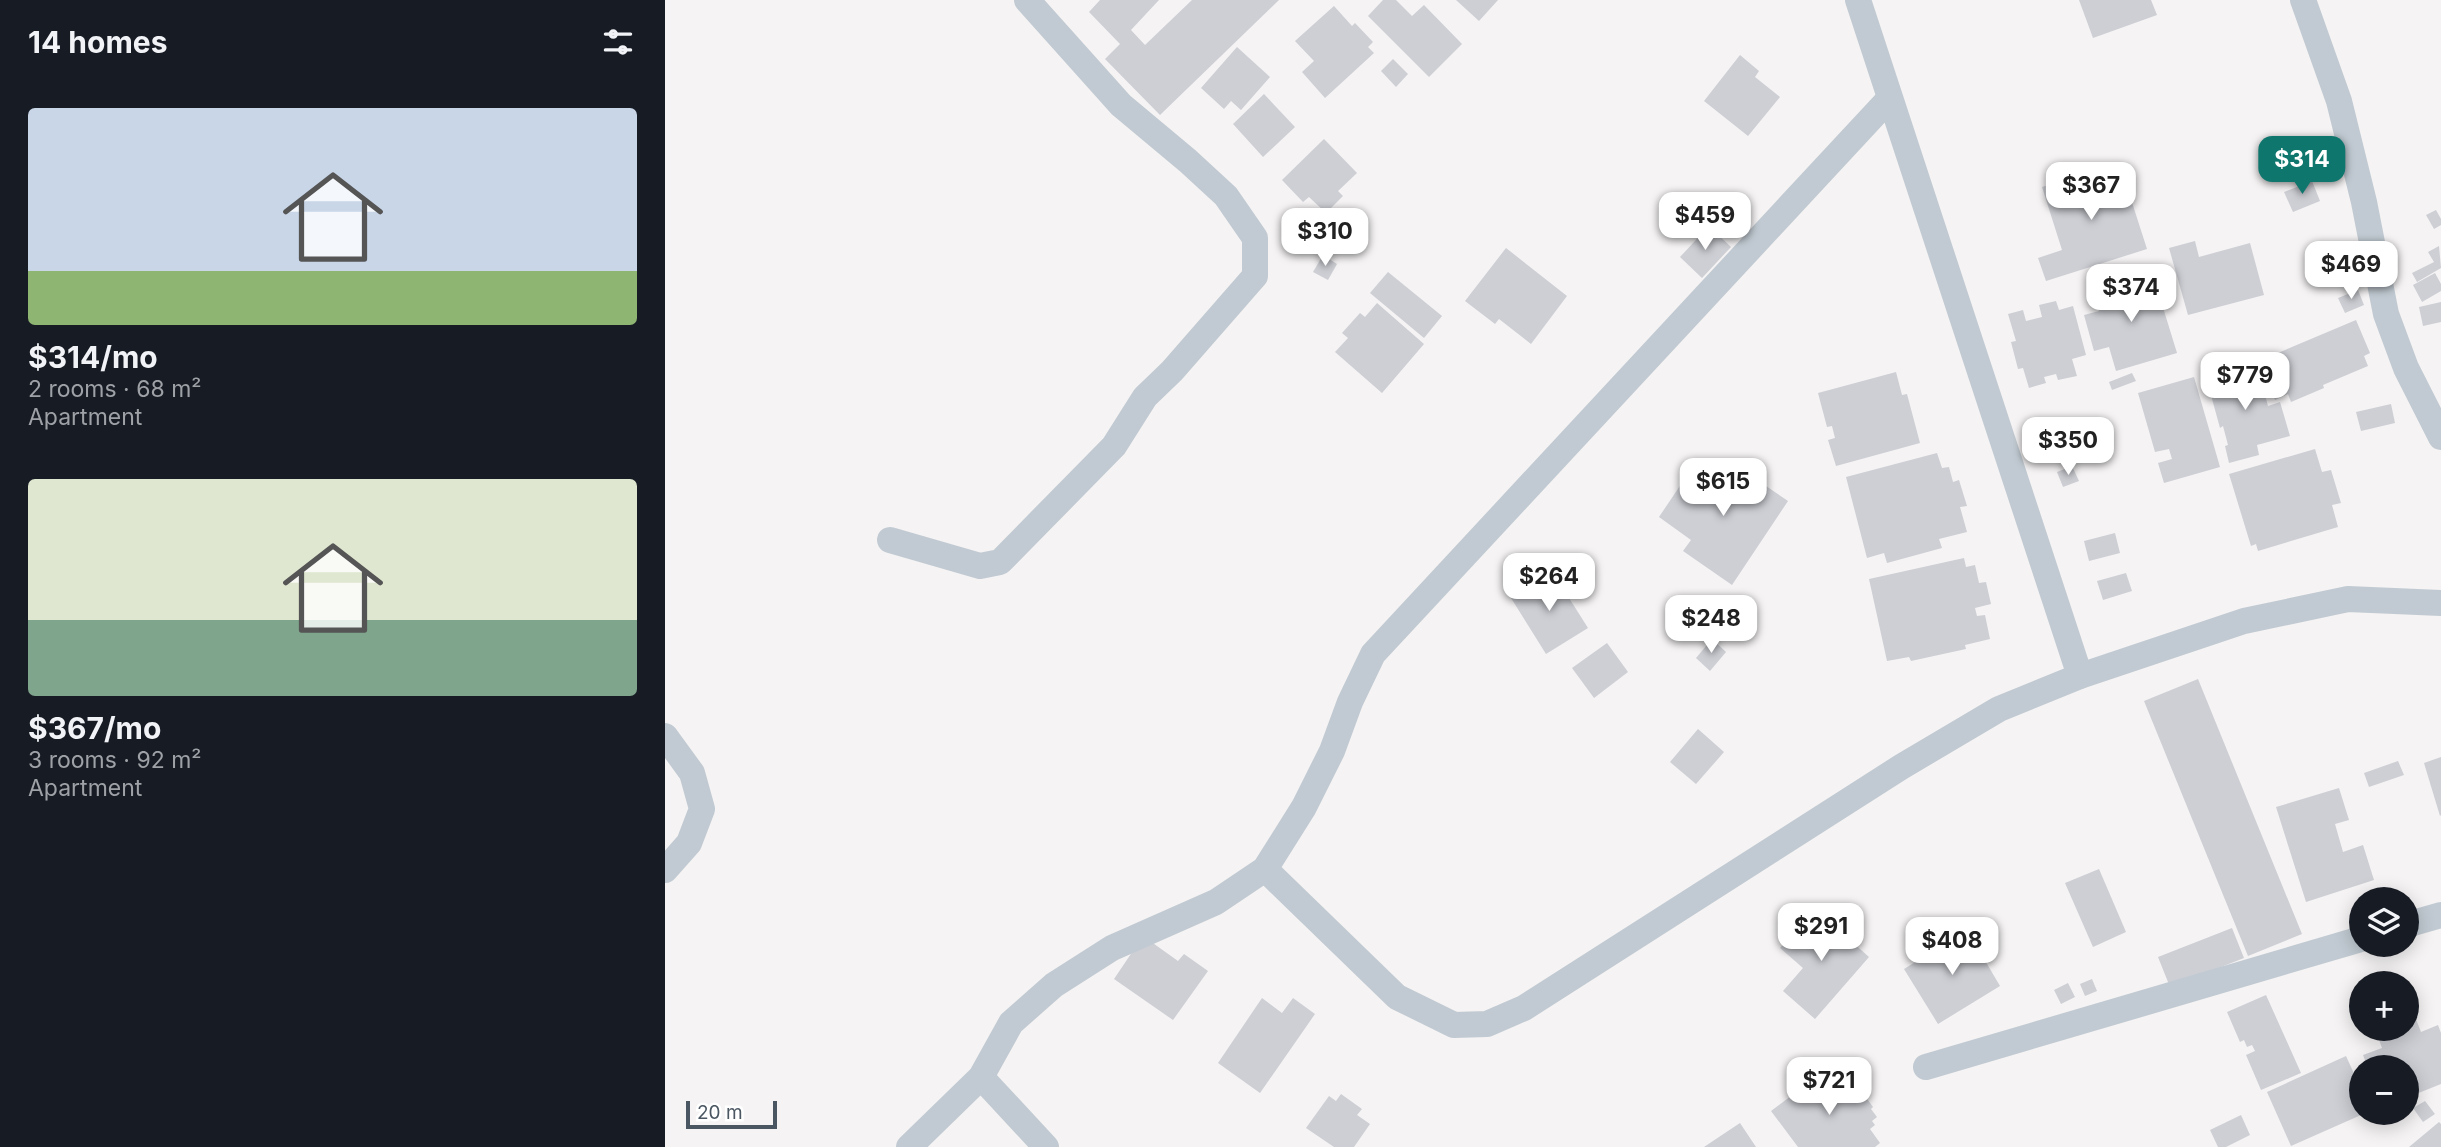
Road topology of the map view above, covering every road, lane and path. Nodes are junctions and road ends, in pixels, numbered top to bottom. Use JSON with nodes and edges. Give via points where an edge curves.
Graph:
{"nodes":[{"id":1,"x":1027,"y":0,"type":"edge"},
{"id":2,"x":1858,"y":0,"type":"edge"},
{"id":3,"x":2303,"y":0,"type":"edge"},
{"id":4,"x":1889,"y":99,"type":"junction"},
{"id":5,"x":2441,"y":438,"type":"edge"},
{"id":6,"x":890,"y":540,"type":"dead end"},
{"id":7,"x":2441,"y":603,"type":"edge"},
{"id":8,"x":2080,"y":676,"type":"junction"},
{"id":9,"x":665,"y":736,"type":"edge"},
{"id":10,"x":1265,"y":869,"type":"junction"},
{"id":11,"x":665,"y":870,"type":"edge"},
{"id":12,"x":2441,"y":915,"type":"edge"},
{"id":13,"x":2419,"y":921,"type":"edge"},
{"id":14,"x":2349,"y":943,"type":"edge"},
{"id":15,"x":1926,"y":1067,"type":"dead end"},
{"id":16,"x":981,"y":1077,"type":"junction"},
{"id":17,"x":909,"y":1147,"type":"edge"},
{"id":18,"x":1046,"y":1147,"type":"edge"}],
"edges":[{"from":1,"to":6,"type":"street","via":[[1121,106],[1226,197],[1255,238],[1255,276],[1145,397],[1114,446],[1000,562],[980,566]]},
{"from":2,"to":4,"type":"street"},
{"from":3,"to":5,"type":"street","via":[[2339,101],[2386,314],[2406,368]]},
{"from":4,"to":8,"type":"street"},
{"from":4,"to":10,"type":"street","via":[[1373,654],[1304,807]]},
{"from":7,"to":8,"type":"street","via":[[2347,599],[2244,621]]},
{"from":8,"to":10,"type":"street","via":[[1999,709],[1524,1007],[1486,1024],[1454,1025],[1397,997]]},
{"from":9,"to":11,"type":"street","via":[[692,774],[702,809],[689,842]]},
{"from":10,"to":16,"type":"street","via":[[1216,902],[1112,948],[1054,985],[1011,1023]]},
{"from":12,"to":13,"type":"street"},
{"from":14,"to":15,"type":"street"},
{"from":16,"to":17,"type":"street"},
{"from":16,"to":18,"type":"street"}]}
